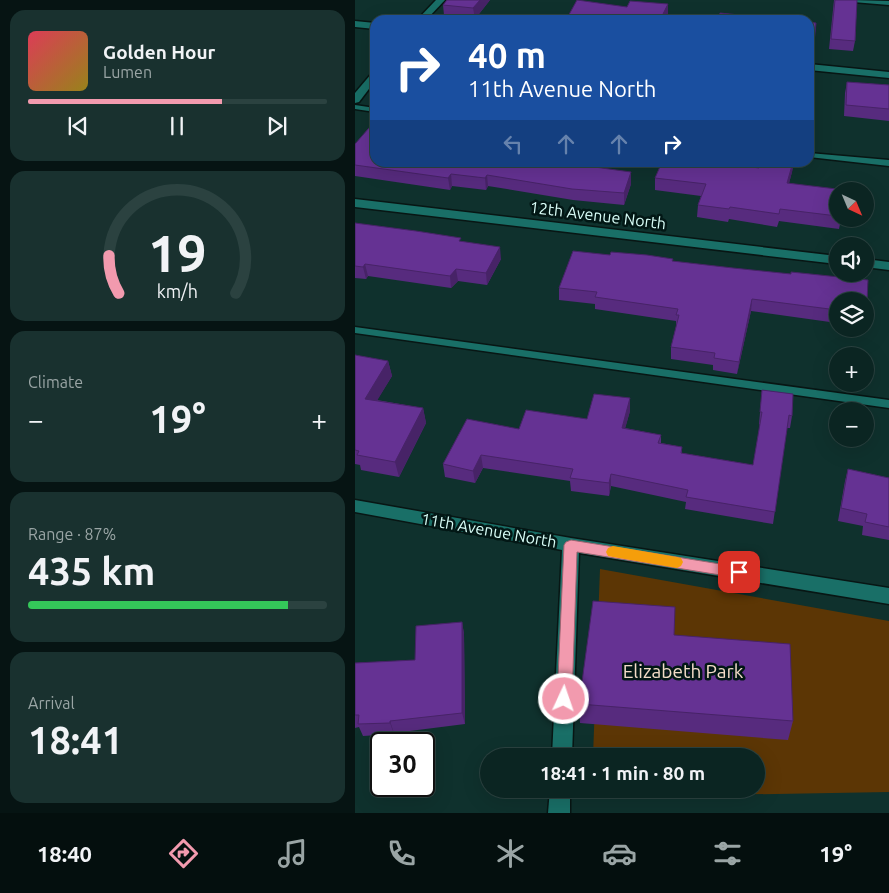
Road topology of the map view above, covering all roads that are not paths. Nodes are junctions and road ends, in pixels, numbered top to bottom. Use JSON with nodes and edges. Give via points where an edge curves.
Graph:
{"nodes":[{"id":1,"x":441,"y":0,"type":"edge"},
{"id":2,"x":853,"y":0,"type":"edge"},
{"id":3,"x":889,"y":3,"type":"edge"},
{"id":4,"x":426,"y":15,"type":"edge"},
{"id":5,"x":355,"y":24,"type":"edge"},
{"id":6,"x":370,"y":26,"type":"edge"},
{"id":7,"x":814,"y":68,"type":"edge"},
{"id":8,"x":889,"y":75,"type":"edge"},
{"id":9,"x":370,"y":81,"type":"edge"},
{"id":10,"x":355,"y":100,"type":"edge"},
{"id":11,"x":355,"y":107,"type":"edge"},
{"id":12,"x":370,"y":109,"type":"edge"},
{"id":13,"x":814,"y":156,"type":"edge"},
{"id":14,"x":889,"y":163,"type":"edge"},
{"id":15,"x":355,"y":203,"type":"edge"},
{"id":16,"x":829,"y":259,"type":"edge"},
{"id":17,"x":874,"y":264,"type":"edge"},
{"id":18,"x":889,"y":266,"type":"edge"},
{"id":19,"x":355,"y":330,"type":"edge"},
{"id":20,"x":889,"y":404,"type":"edge"},
{"id":21,"x":355,"y":506,"type":"edge"},
{"id":22,"x":571,"y":545,"type":"junction"},
{"id":23,"x":889,"y":596,"type":"edge"},
{"id":24,"x":562,"y":748,"type":"edge"},
{"id":25,"x":560,"y":798,"type":"edge"},
{"id":26,"x":559,"y":813,"type":"edge"}],
"edges":[{"from":1,"to":4,"type":"street"},
{"from":2,"to":3,"type":"lane"},
{"from":5,"to":6,"type":"street"},
{"from":7,"to":8,"type":"street"},
{"from":9,"to":10,"type":"street"},
{"from":11,"to":12,"type":"lane"},
{"from":13,"to":14,"type":"lane"},
{"from":15,"to":16,"type":"street","name":"12th Avenue North"},
{"from":17,"to":18,"type":"street"},
{"from":19,"to":20,"type":"lane"},
{"from":21,"to":22,"type":"street","name":"11th Avenue North"},
{"from":22,"to":23,"type":"street","name":"11th Avenue North"},
{"from":22,"to":24,"type":"street"},
{"from":25,"to":26,"type":"street"}]}
